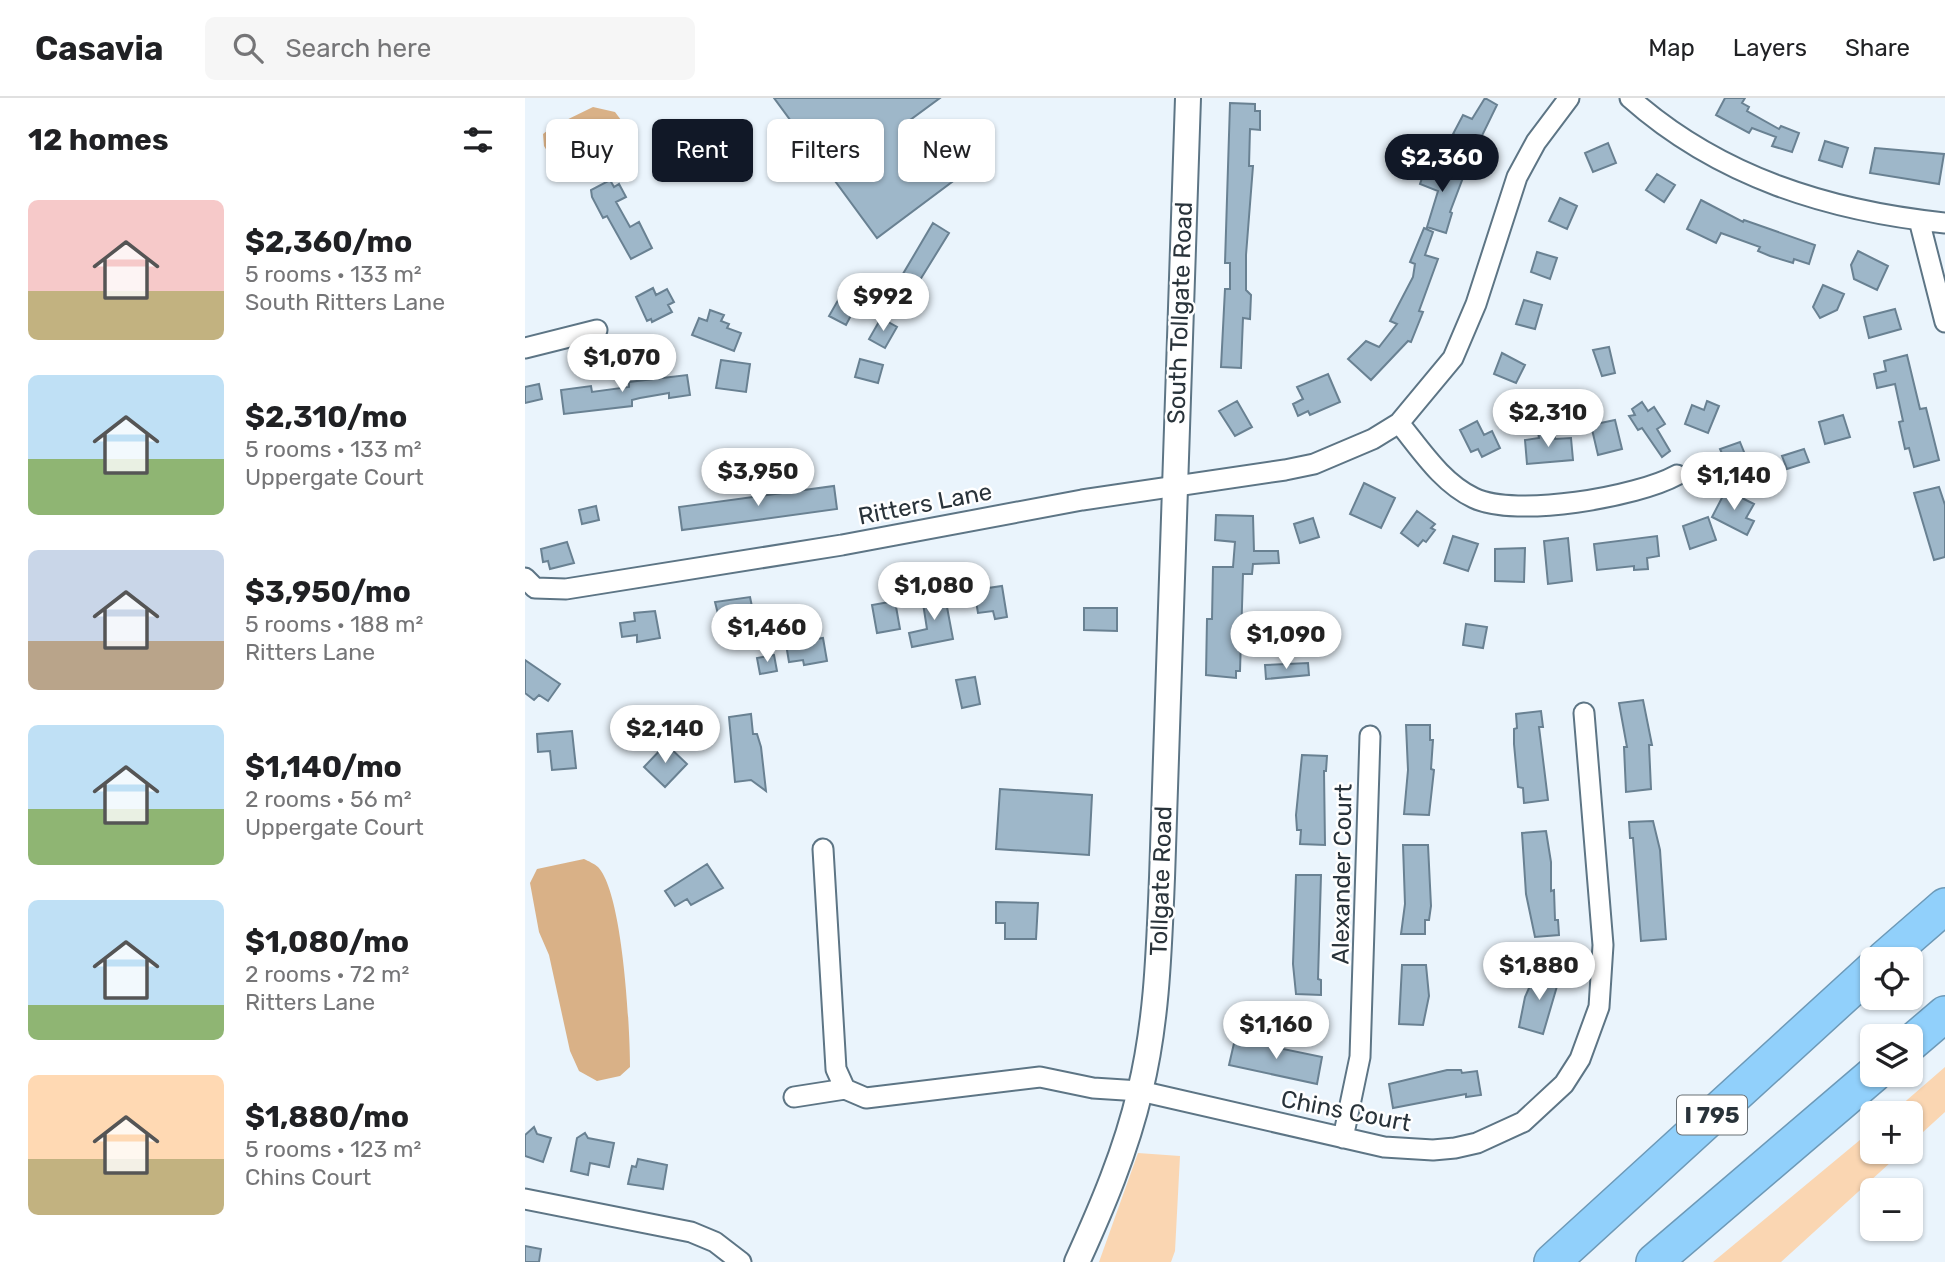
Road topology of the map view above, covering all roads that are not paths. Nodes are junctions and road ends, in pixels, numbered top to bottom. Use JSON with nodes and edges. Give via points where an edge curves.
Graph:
{"nodes":[{"id":1,"x":1188,"y":98,"type":"edge"},
{"id":2,"x":1569,"y":98,"type":"edge"},
{"id":3,"x":1630,"y":98,"type":"edge"},
{"id":4,"x":1919,"y":220,"type":"junction"},
{"id":5,"x":1945,"y":223,"type":"edge"},
{"id":6,"x":1945,"y":323,"type":"edge"},
{"id":7,"x":597,"y":330,"type":"dead end"},
{"id":8,"x":525,"y":348,"type":"edge"},
{"id":9,"x":1399,"y":423,"type":"junction"},
{"id":10,"x":1677,"y":475,"type":"dead end"},
{"id":11,"x":1173,"y":487,"type":"junction"},
{"id":12,"x":525,"y":578,"type":"edge"},
{"id":13,"x":1584,"y":713,"type":"dead end"},
{"id":14,"x":1370,"y":736,"type":"dead end"},
{"id":15,"x":823,"y":849,"type":"dead end"},
{"id":16,"x":1945,"y":906,"type":"edge"},
{"id":17,"x":1898,"y":947,"type":"edge"},
{"id":18,"x":1860,"y":981,"type":"edge"},
{"id":19,"x":1945,"y":1014,"type":"edge"},
{"id":20,"x":1923,"y":1033,"type":"edge"},
{"id":21,"x":1860,"y":1086,"type":"edge"},
{"id":22,"x":845,"y":1088,"type":"junction"},
{"id":23,"x":1140,"y":1091,"type":"junction"},
{"id":24,"x":794,"y":1097,"type":"dead end"},
{"id":25,"x":1343,"y":1138,"type":"junction"},
{"id":26,"x":525,"y":1199,"type":"edge"},
{"id":27,"x":741,"y":1262,"type":"edge"},
{"id":28,"x":1077,"y":1262,"type":"edge"},
{"id":29,"x":1552,"y":1262,"type":"edge"},
{"id":30,"x":1654,"y":1262,"type":"edge"}],
"edges":[{"from":1,"to":11,"type":"street","name":"South Tollgate Road"},
{"from":2,"to":9,"type":"street","via":[[1517,177],[1476,304],[1453,358]]},
{"from":3,"to":4,"type":"street","via":[[1687,142],[1775,186],[1830,204]]},
{"from":4,"to":5,"type":"street"},
{"from":4,"to":6,"type":"street"},
{"from":7,"to":8,"type":"street"},
{"from":9,"to":10,"type":"street","via":[[1442,475],[1467,494],[1492,504],[1527,506],[1631,494]]},
{"from":9,"to":11,"type":"street","name":"Ritters Lane","via":[[1354,449],[1314,464]]},
{"from":11,"to":12,"type":"street","name":"Ritters Lane","via":[[566,589],[535,588]]},
{"from":11,"to":23,"type":"street","name":"Tollgate Road","via":[[1159,950]]},
{"from":13,"to":25,"type":"street","name":"Chins Court","via":[[1603,977],[1599,1007],[1580,1059],[1564,1084],[1523,1122],[1477,1143],[1410,1150]]},
{"from":14,"to":25,"type":"street","name":"Alexander Court","via":[[1362,1032]]},
{"from":15,"to":22,"type":"street","via":[[837,1069]]},
{"from":16,"to":17,"type":"highway"},
{"from":18,"to":29,"type":"highway","number":"I 795"},
{"from":19,"to":20,"type":"highway"},
{"from":21,"to":30,"type":"highway","number":"I 795"},
{"from":22,"to":23,"type":"street","name":"Chins Court","via":[[866,1097],[1040,1077],[1093,1088]]},
{"from":22,"to":24,"type":"street"},
{"from":23,"to":25,"type":"street","name":"Chins Court"},
{"from":23,"to":28,"type":"street","name":"Tollgate Road","via":[[1108,1194]]},
{"from":26,"to":27,"type":"street","via":[[691,1232],[715,1242]]}]}
